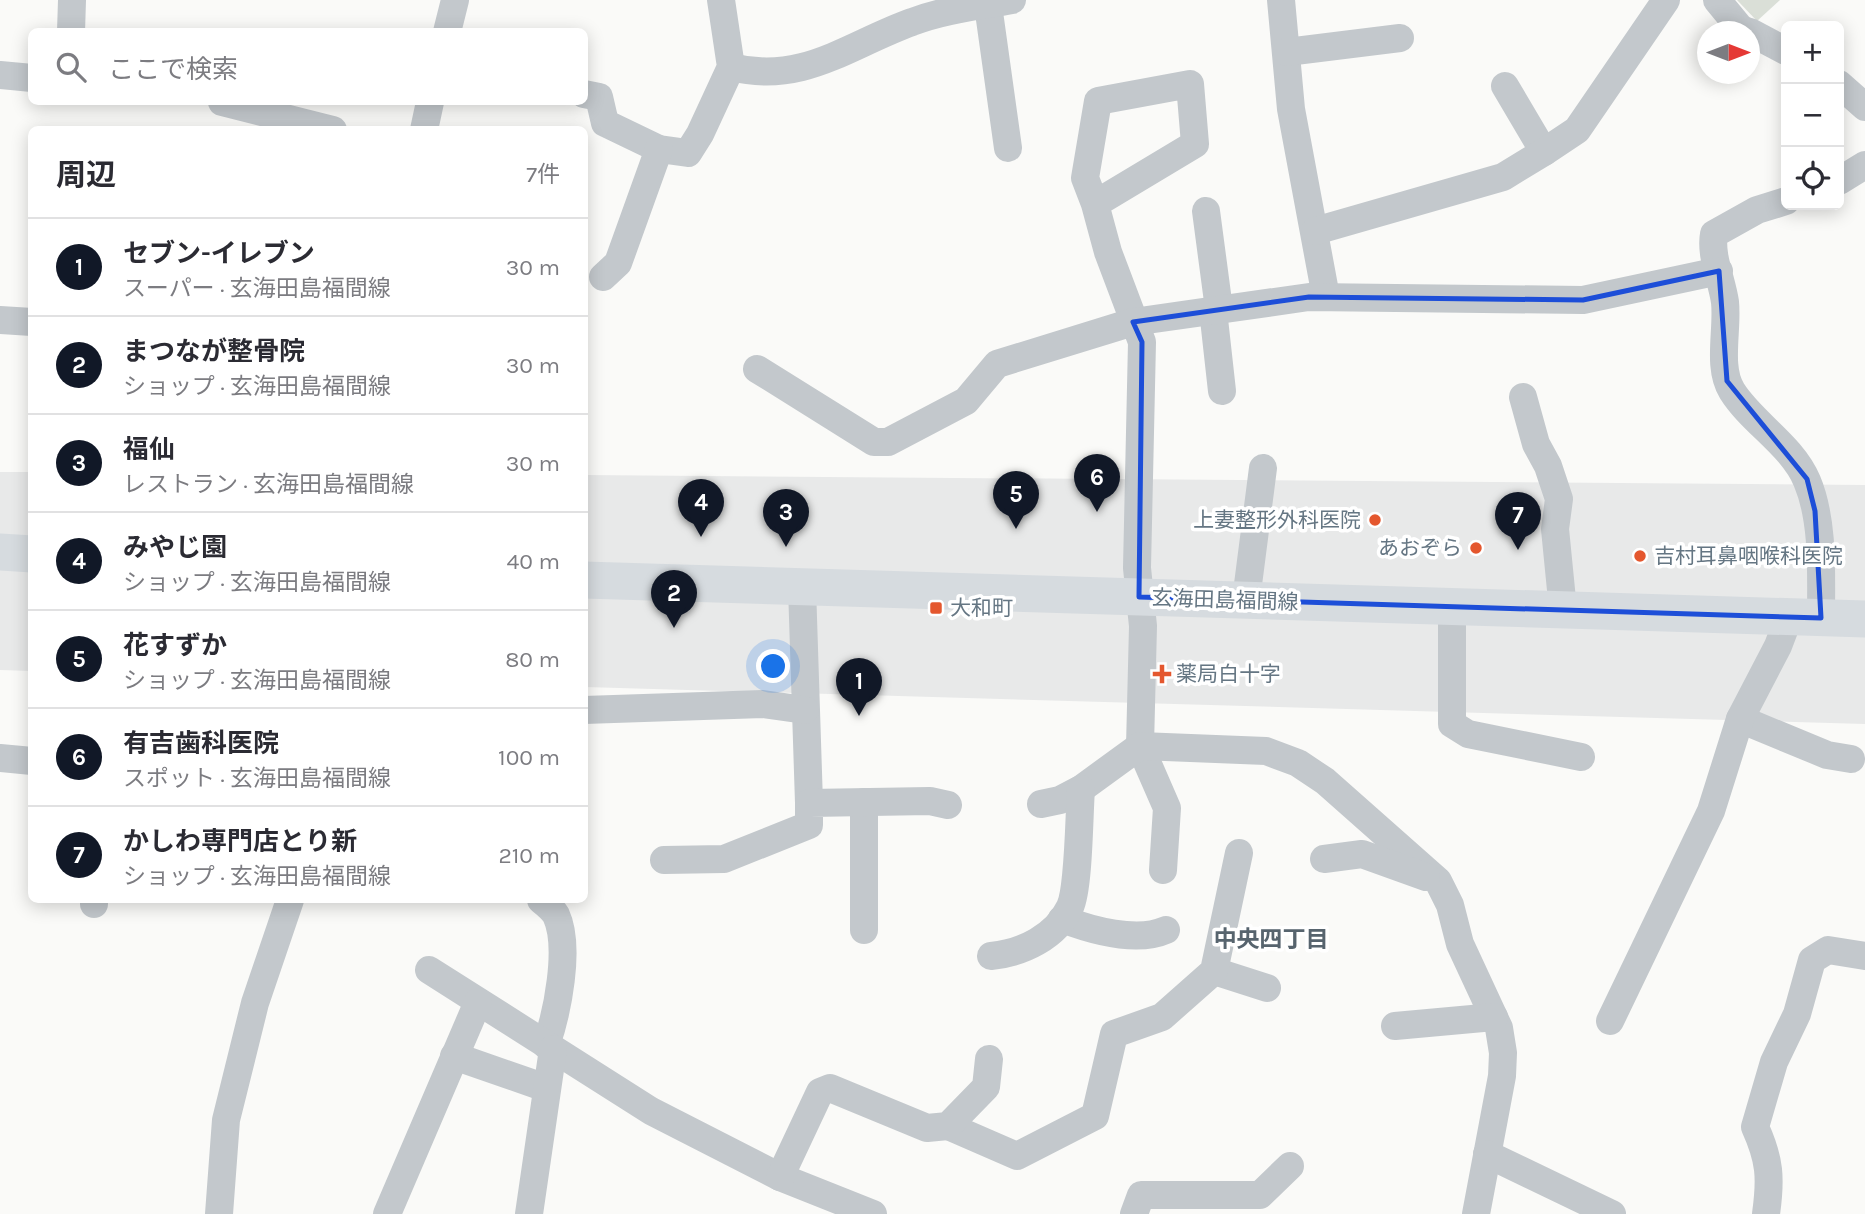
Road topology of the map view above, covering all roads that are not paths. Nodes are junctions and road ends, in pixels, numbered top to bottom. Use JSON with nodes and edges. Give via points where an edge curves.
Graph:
{"nodes":[{"id":1,"x":72,"y":0,"type":"edge"},
{"id":2,"x":455,"y":0,"type":"edge"},
{"id":3,"x":721,"y":0,"type":"edge"},
{"id":4,"x":1280,"y":0,"type":"edge"},
{"id":5,"x":1666,"y":0,"type":"edge"},
{"id":6,"x":1717,"y":0,"type":"edge"},
{"id":7,"x":1000,"y":2,"type":"edge"},
{"id":8,"x":1734,"y":21,"type":"edge"},
{"id":9,"x":71,"y":28,"type":"edge"},
{"id":10,"x":448,"y":28,"type":"edge"},
{"id":11,"x":1400,"y":38,"type":"dead end"},
{"id":12,"x":1760,"y":38,"type":"edge"},
{"id":13,"x":1781,"y":48,"type":"edge"},
{"id":14,"x":1287,"y":52,"type":"junction"},
{"id":15,"x":731,"y":67,"type":"junction"},
{"id":16,"x":0,"y":75,"type":"edge"},
{"id":17,"x":28,"y":78,"type":"edge"},
{"id":18,"x":1504,"y":86,"type":"dead end"},
{"id":19,"x":1844,"y":88,"type":"edge"},
{"id":20,"x":588,"y":95,"type":"edge"},
{"id":21,"x":234,"y":105,"type":"edge"},
{"id":22,"x":429,"y":105,"type":"edge"},
{"id":23,"x":1865,"y":107,"type":"edge"},
{"id":24,"x":317,"y":126,"type":"edge"},
{"id":25,"x":425,"y":126,"type":"edge"},
{"id":26,"x":1008,"y":148,"type":"dead end"},
{"id":27,"x":659,"y":149,"type":"junction"},
{"id":28,"x":1544,"y":152,"type":"junction"},
{"id":29,"x":1865,"y":165,"type":"edge"},
{"id":30,"x":1844,"y":178,"type":"edge"},
{"id":31,"x":1781,"y":203,"type":"edge"},
{"id":32,"x":1095,"y":204,"type":"junction"},
{"id":33,"x":1206,"y":211,"type":"dead end"},
{"id":34,"x":1315,"y":231,"type":"junction"},
{"id":35,"x":1719,"y":271,"type":"junction"},
{"id":36,"x":603,"y":276,"type":"dead end"},
{"id":37,"x":1326,"y":297,"type":"junction"},
{"id":38,"x":1216,"y":310,"type":"junction"},
{"id":39,"x":0,"y":320,"type":"edge"},
{"id":40,"x":28,"y":322,"type":"edge"},
{"id":41,"x":1133,"y":322,"type":"junction"},
{"id":42,"x":757,"y":369,"type":"dead end"},
{"id":43,"x":1222,"y":391,"type":"dead end"},
{"id":44,"x":1523,"y":397,"type":"dead end"},
{"id":45,"x":1263,"y":468,"type":"dead end"},
{"id":46,"x":0,"y":552,"type":"edge"},
{"id":47,"x":28,"y":554,"type":"edge"},
{"id":48,"x":588,"y":580,"type":"edge"},
{"id":49,"x":802,"y":587,"type":"junction"},
{"id":50,"x":1139,"y":597,"type":"junction"},
{"id":51,"x":1246,"y":600,"type":"junction"},
{"id":52,"x":1452,"y":606,"type":"junction"},
{"id":53,"x":1563,"y":610,"type":"junction"},
{"id":54,"x":1805,"y":618,"type":"junction"},
{"id":55,"x":1865,"y":619,"type":"edge"},
{"id":56,"x":588,"y":710,"type":"edge"},
{"id":57,"x":806,"y":710,"type":"junction"},
{"id":58,"x":1740,"y":719,"type":"junction"},
{"id":59,"x":1140,"y":746,"type":"junction"},
{"id":60,"x":1581,"y":757,"type":"dead end"},
{"id":61,"x":0,"y":758,"type":"edge"},
{"id":62,"x":1851,"y":759,"type":"dead end"},
{"id":63,"x":28,"y":761,"type":"edge"},
{"id":64,"x":1081,"y":789,"type":"junction"},
{"id":65,"x":864,"y":802,"type":"junction"},
{"id":66,"x":809,"y":803,"type":"junction"},
{"id":67,"x":1041,"y":804,"type":"dead end"},
{"id":68,"x":948,"y":805,"type":"dead end"},
{"id":69,"x":1239,"y":853,"type":"dead end"},
{"id":70,"x":1324,"y":859,"type":"dead end"},
{"id":71,"x":664,"y":860,"type":"dead end"},
{"id":72,"x":1163,"y":870,"type":"dead end"},
{"id":73,"x":1438,"y":881,"type":"junction"},
{"id":74,"x":289,"y":903,"type":"edge"},
{"id":75,"x":544,"y":903,"type":"edge"},
{"id":76,"x":1062,"y":919,"type":"junction"},
{"id":77,"x":864,"y":930,"type":"dead end"},
{"id":78,"x":1166,"y":930,"type":"dead end"},
{"id":79,"x":991,"y":956,"type":"dead end"},
{"id":80,"x":1865,"y":956,"type":"edge"},
{"id":81,"x":429,"y":971,"type":"dead end"},
{"id":82,"x":1214,"y":971,"type":"junction"},
{"id":83,"x":1267,"y":988,"type":"dead end"},
{"id":84,"x":478,"y":1002,"type":"junction"},
{"id":85,"x":1494,"y":1017,"type":"junction"},
{"id":86,"x":1610,"y":1021,"type":"dead end"},
{"id":87,"x":1395,"y":1026,"type":"dead end"},
{"id":88,"x":550,"y":1047,"type":"junction"},
{"id":89,"x":454,"y":1056,"type":"junction"},
{"id":90,"x":989,"y":1059,"type":"dead end"},
{"id":91,"x":546,"y":1088,"type":"junction"},
{"id":92,"x":948,"y":1126,"type":"junction"},
{"id":93,"x":1487,"y":1154,"type":"junction"},
{"id":94,"x":1290,"y":1166,"type":"dead end"},
{"id":95,"x":780,"y":1177,"type":"junction"},
{"id":96,"x":1586,"y":1208,"type":"edge"},
{"id":97,"x":219,"y":1214,"type":"edge"},
{"id":98,"x":387,"y":1214,"type":"edge"},
{"id":99,"x":528,"y":1214,"type":"edge"},
{"id":100,"x":873,"y":1214,"type":"edge"},
{"id":101,"x":1134,"y":1214,"type":"edge"},
{"id":102,"x":1476,"y":1214,"type":"edge"},
{"id":103,"x":1612,"y":1214,"type":"edge"},
{"id":104,"x":1766,"y":1214,"type":"edge"}],
"edges":[{"from":1,"to":9,"type":"street"},
{"from":2,"to":10,"type":"street"},
{"from":3,"to":15,"type":"street"},
{"from":4,"to":14,"type":"street"},
{"from":5,"to":28,"type":"street","via":[[1577,130]]},
{"from":6,"to":8,"type":"street"},
{"from":7,"to":15,"type":"street","via":[[915,20],[817,65],[752,72]]},
{"from":7,"to":26,"type":"street"},
{"from":11,"to":14,"type":"street"},
{"from":12,"to":13,"type":"street"},
{"from":14,"to":34,"type":"street","via":[[1291,109]]},
{"from":15,"to":27,"type":"street","via":[[688,153]]},
{"from":16,"to":17,"type":"street"},
{"from":18,"to":28,"type":"street"},
{"from":19,"to":23,"type":"street"},
{"from":20,"to":27,"type":"street","via":[[599,97],[605,123]]},
{"from":21,"to":24,"type":"street"},
{"from":22,"to":25,"type":"street"},
{"from":27,"to":36,"type":"street","via":[[618,263]]},
{"from":28,"to":34,"type":"street","via":[[1503,177]]},
{"from":29,"to":30,"type":"street"},
{"from":31,"to":35,"type":"street","via":[[1714,234]]},
{"from":32,"to":32,"type":"street","via":[[1195,144],[1190,84],[1098,101],[1085,178]]},
{"from":32,"to":41,"type":"street"},
{"from":33,"to":38,"type":"street"},
{"from":34,"to":37,"type":"street"},
{"from":35,"to":37,"type":"street","via":[[1583,300]]},
{"from":35,"to":54,"type":"street","via":[[1725,303],[1727,381],[1807,479],[1815,511]]},
{"from":37,"to":38,"type":"street"},
{"from":38,"to":41,"type":"street"},
{"from":38,"to":43,"type":"street"},
{"from":39,"to":40,"type":"street"},
{"from":41,"to":42,"type":"street","via":[[997,363],[966,401],[888,442],[874,442]]},
{"from":41,"to":50,"type":"street","via":[[1142,342]]},
{"from":44,"to":53,"type":"street","via":[[1559,499],[1555,529]]},
{"from":45,"to":51,"type":"street"},
{"from":46,"to":47,"type":"main road"},
{"from":48,"to":49,"type":"main road","name":"玄海田島福間線"},
{"from":49,"to":50,"type":"main road","name":"玄海田島福間線"},
{"from":49,"to":57,"type":"street"},
{"from":50,"to":51,"type":"main road","name":"玄海田島福間線"},
{"from":50,"to":59,"type":"street","via":[[1143,626]]},
{"from":51,"to":52,"type":"main road","name":"玄海田島福間線"},
{"from":52,"to":53,"type":"main road","name":"玄海田島福間線"},
{"from":52,"to":60,"type":"street","via":[[1452,724],[1468,734]]},
{"from":53,"to":54,"type":"main road","name":"玄海田島福間線"},
{"from":54,"to":55,"type":"main road","name":"玄海田島福間線"},
{"from":54,"to":58,"type":"street","via":[[1778,646]]},
{"from":56,"to":57,"type":"street","via":[[763,704]]},
{"from":57,"to":66,"type":"street"},
{"from":58,"to":62,"type":"street","via":[[1828,755]]},
{"from":58,"to":86,"type":"street","via":[[1711,811]]},
{"from":59,"to":64,"type":"street"},
{"from":59,"to":72,"type":"street","via":[[1167,808]]},
{"from":59,"to":73,"type":"street","via":[[1266,751],[1298,763],[1325,781]]},
{"from":61,"to":63,"type":"street"},
{"from":64,"to":67,"type":"street"},
{"from":64,"to":76,"type":"street","via":[[1071,907]]},
{"from":65,"to":66,"type":"street"},
{"from":65,"to":68,"type":"street"},
{"from":65,"to":77,"type":"street"},
{"from":66,"to":71,"type":"street","via":[[809,825],[781,837],[724,859]]},
{"from":69,"to":82,"type":"street"},
{"from":70,"to":73,"type":"street","via":[[1362,854]]},
{"from":73,"to":85,"type":"street","via":[[1460,944]]},
{"from":74,"to":97,"type":"street","via":[[255,1003],[226,1120]]},
{"from":75,"to":88,"type":"street","via":[[556,914],[562,941]]},
{"from":76,"to":78,"type":"street","via":[[1132,934],[1154,936]]},
{"from":76,"to":79,"type":"street","via":[[1023,950]]},
{"from":80,"to":104,"type":"street","via":[[1828,950],[1812,960],[1755,1127],[1768,1154]]},
{"from":81,"to":84,"type":"street"},
{"from":82,"to":83,"type":"street"},
{"from":82,"to":92,"type":"street","via":[[1162,1017],[1114,1034],[1095,1116],[1017,1156]]},
{"from":84,"to":88,"type":"street"},
{"from":84,"to":89,"type":"street"},
{"from":85,"to":87,"type":"street"},
{"from":85,"to":93,"type":"street","via":[[1503,1065]]},
{"from":88,"to":91,"type":"street"},
{"from":88,"to":95,"type":"street","via":[[651,1111]]},
{"from":89,"to":91,"type":"street"},
{"from":89,"to":98,"type":"street"},
{"from":90,"to":92,"type":"street","via":[[986,1087]]},
{"from":91,"to":99,"type":"street"},
{"from":92,"to":95,"type":"street","via":[[928,1128],[830,1088],[820,1092]]},
{"from":93,"to":96,"type":"street"},
{"from":93,"to":102,"type":"street"},
{"from":94,"to":101,"type":"street","via":[[1260,1195],[1141,1195]]},
{"from":95,"to":100,"type":"street"},
{"from":96,"to":103,"type":"street"}]}
